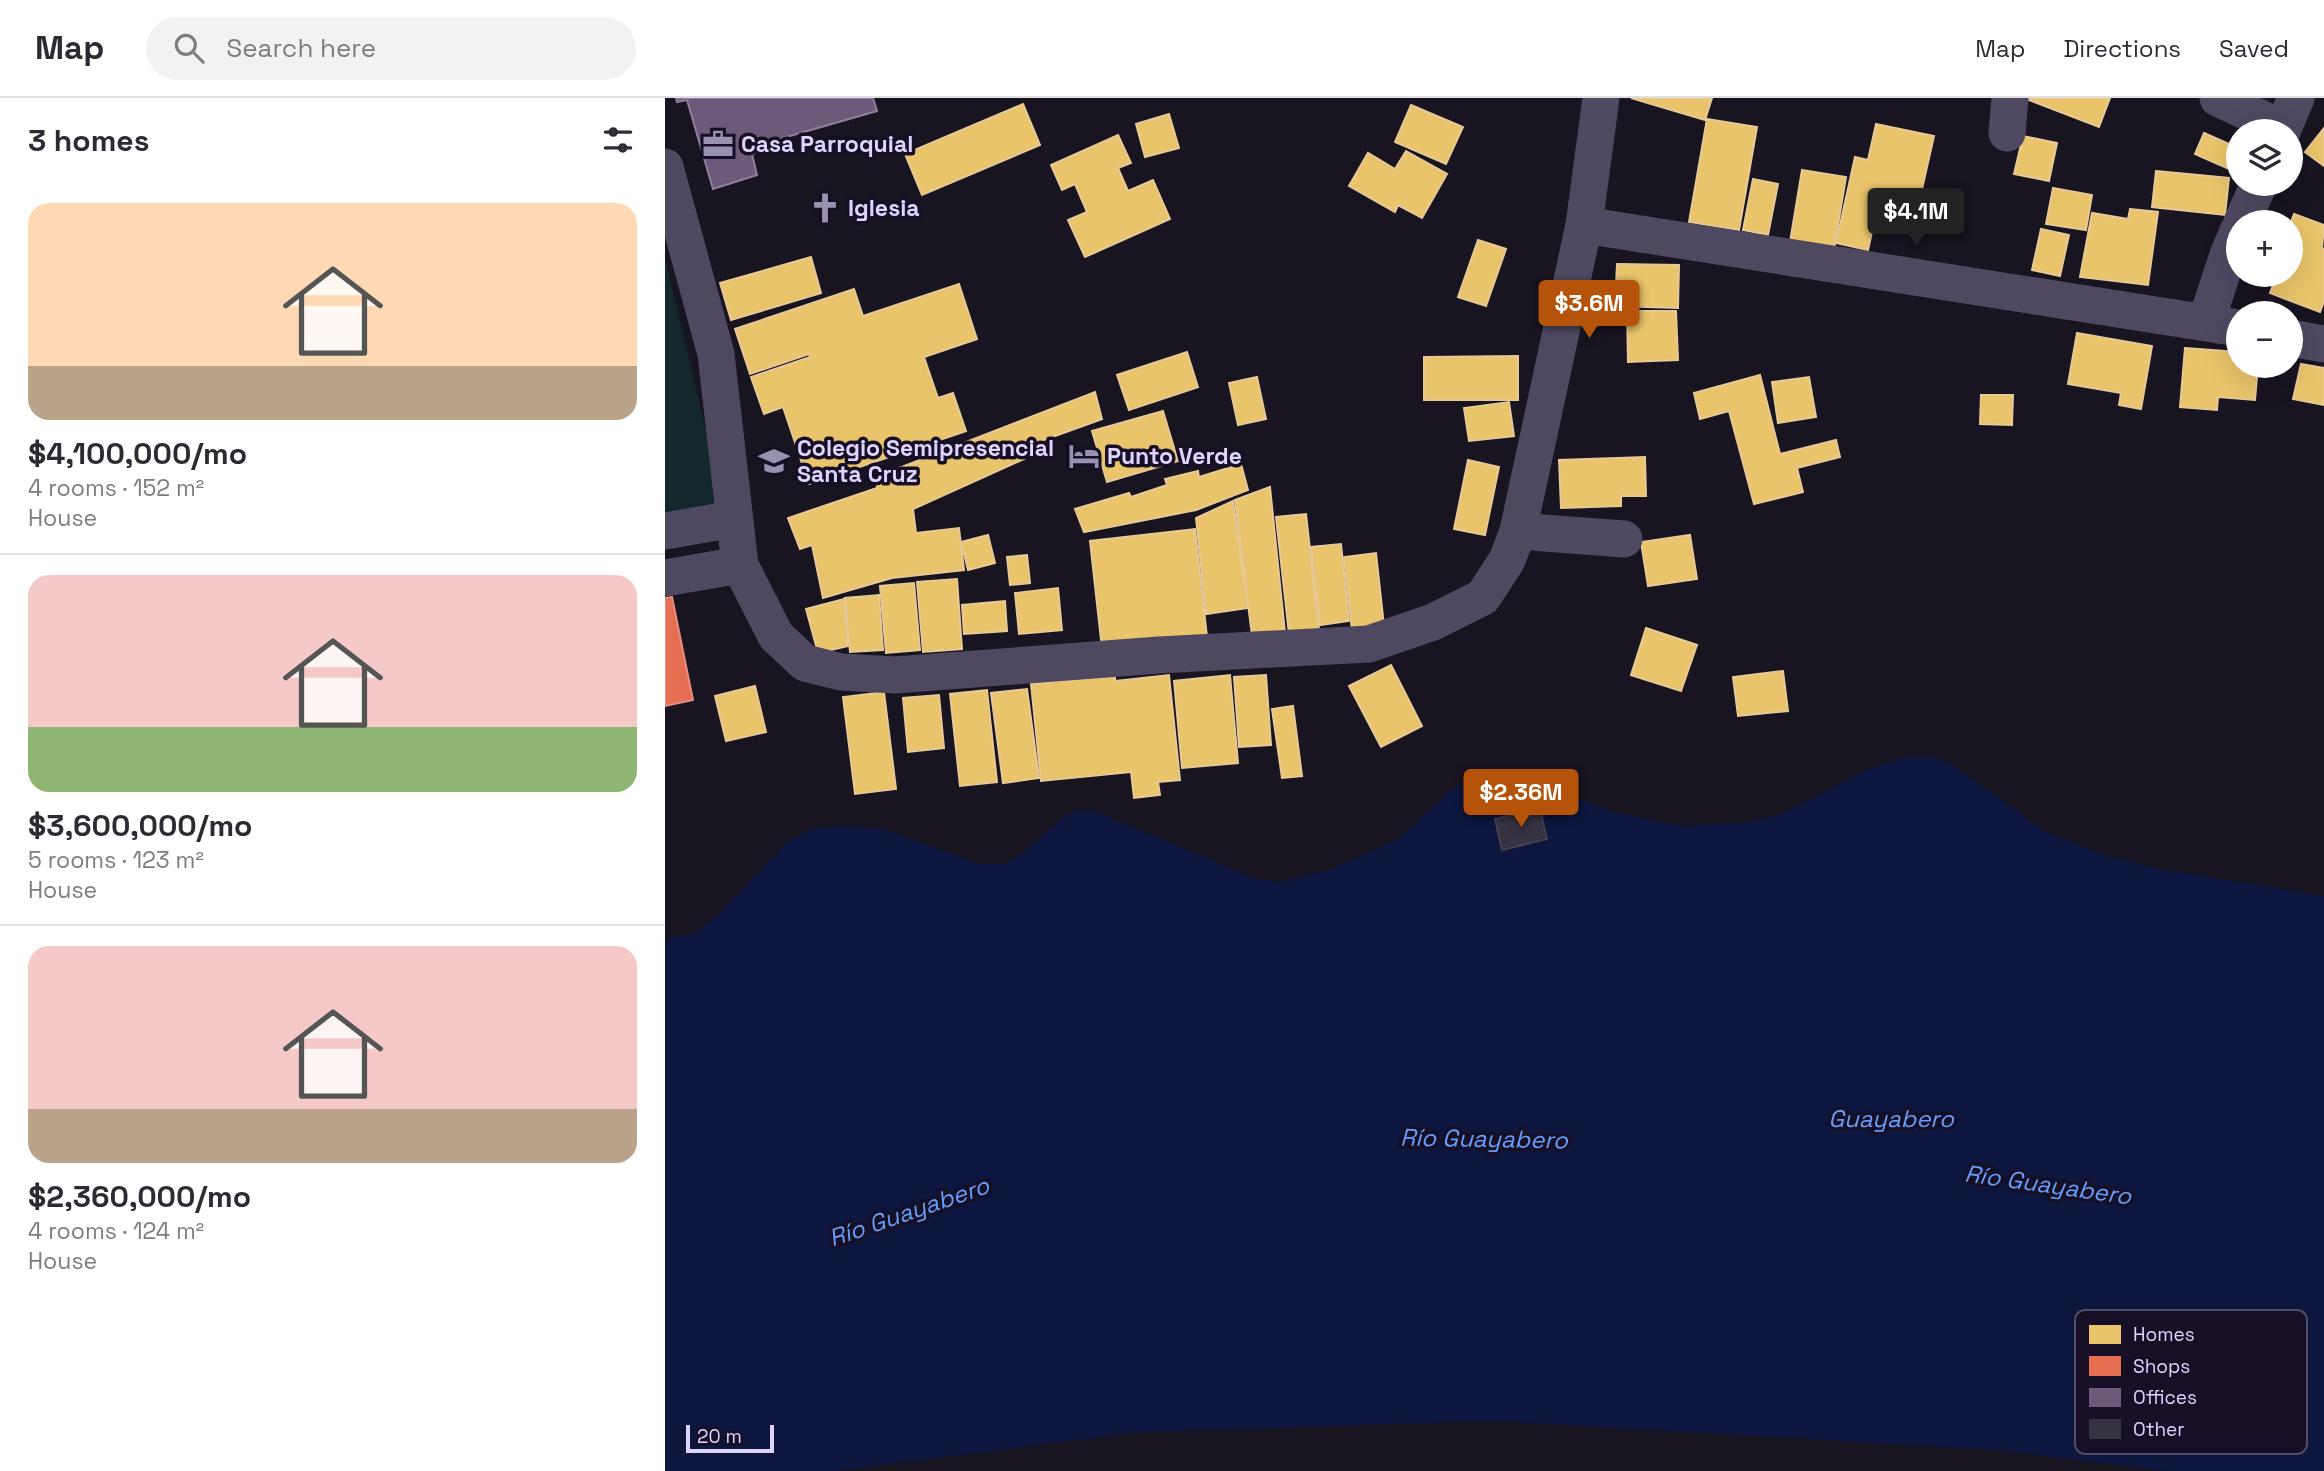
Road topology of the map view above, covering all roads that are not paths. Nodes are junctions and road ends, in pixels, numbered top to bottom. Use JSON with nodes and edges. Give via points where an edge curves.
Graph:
{"nodes":[{"id":1,"x":1601,"y":98,"type":"edge"},
{"id":2,"x":2218,"y":98,"type":"edge"},
{"id":3,"x":2287,"y":119,"type":"edge"},
{"id":4,"x":665,"y":167,"type":"edge"},
{"id":5,"x":1584,"y":225,"type":"junction"},
{"id":6,"x":2226,"y":278,"type":"edge"},
{"id":7,"x":2222,"y":325,"type":"edge"},
{"id":8,"x":2303,"y":340,"type":"edge"},
{"id":9,"x":2324,"y":344,"type":"edge"},
{"id":10,"x":734,"y":519,"type":"junction"},
{"id":11,"x":665,"y":531,"type":"edge"},
{"id":12,"x":1518,"y":531,"type":"junction"},
{"id":13,"x":1624,"y":538,"type":"dead end"},
{"id":14,"x":740,"y":565,"type":"junction"},
{"id":15,"x":665,"y":578,"type":"edge"}],
"edges":[{"from":1,"to":5,"type":"street"},
{"from":2,"to":3,"type":"street"},
{"from":4,"to":10,"type":"street","via":[[716,354]]},
{"from":5,"to":7,"type":"street"},
{"from":5,"to":12,"type":"street"},
{"from":6,"to":7,"type":"street"},
{"from":8,"to":9,"type":"street"},
{"from":10,"to":11,"type":"street"},
{"from":10,"to":14,"type":"street"},
{"from":12,"to":13,"type":"street"},
{"from":12,"to":14,"type":"street","via":[[1507,561],[1483,597],[1433,622],[1369,644],[895,675],[841,672],[806,663],[776,636]]},
{"from":14,"to":15,"type":"street"}]}
